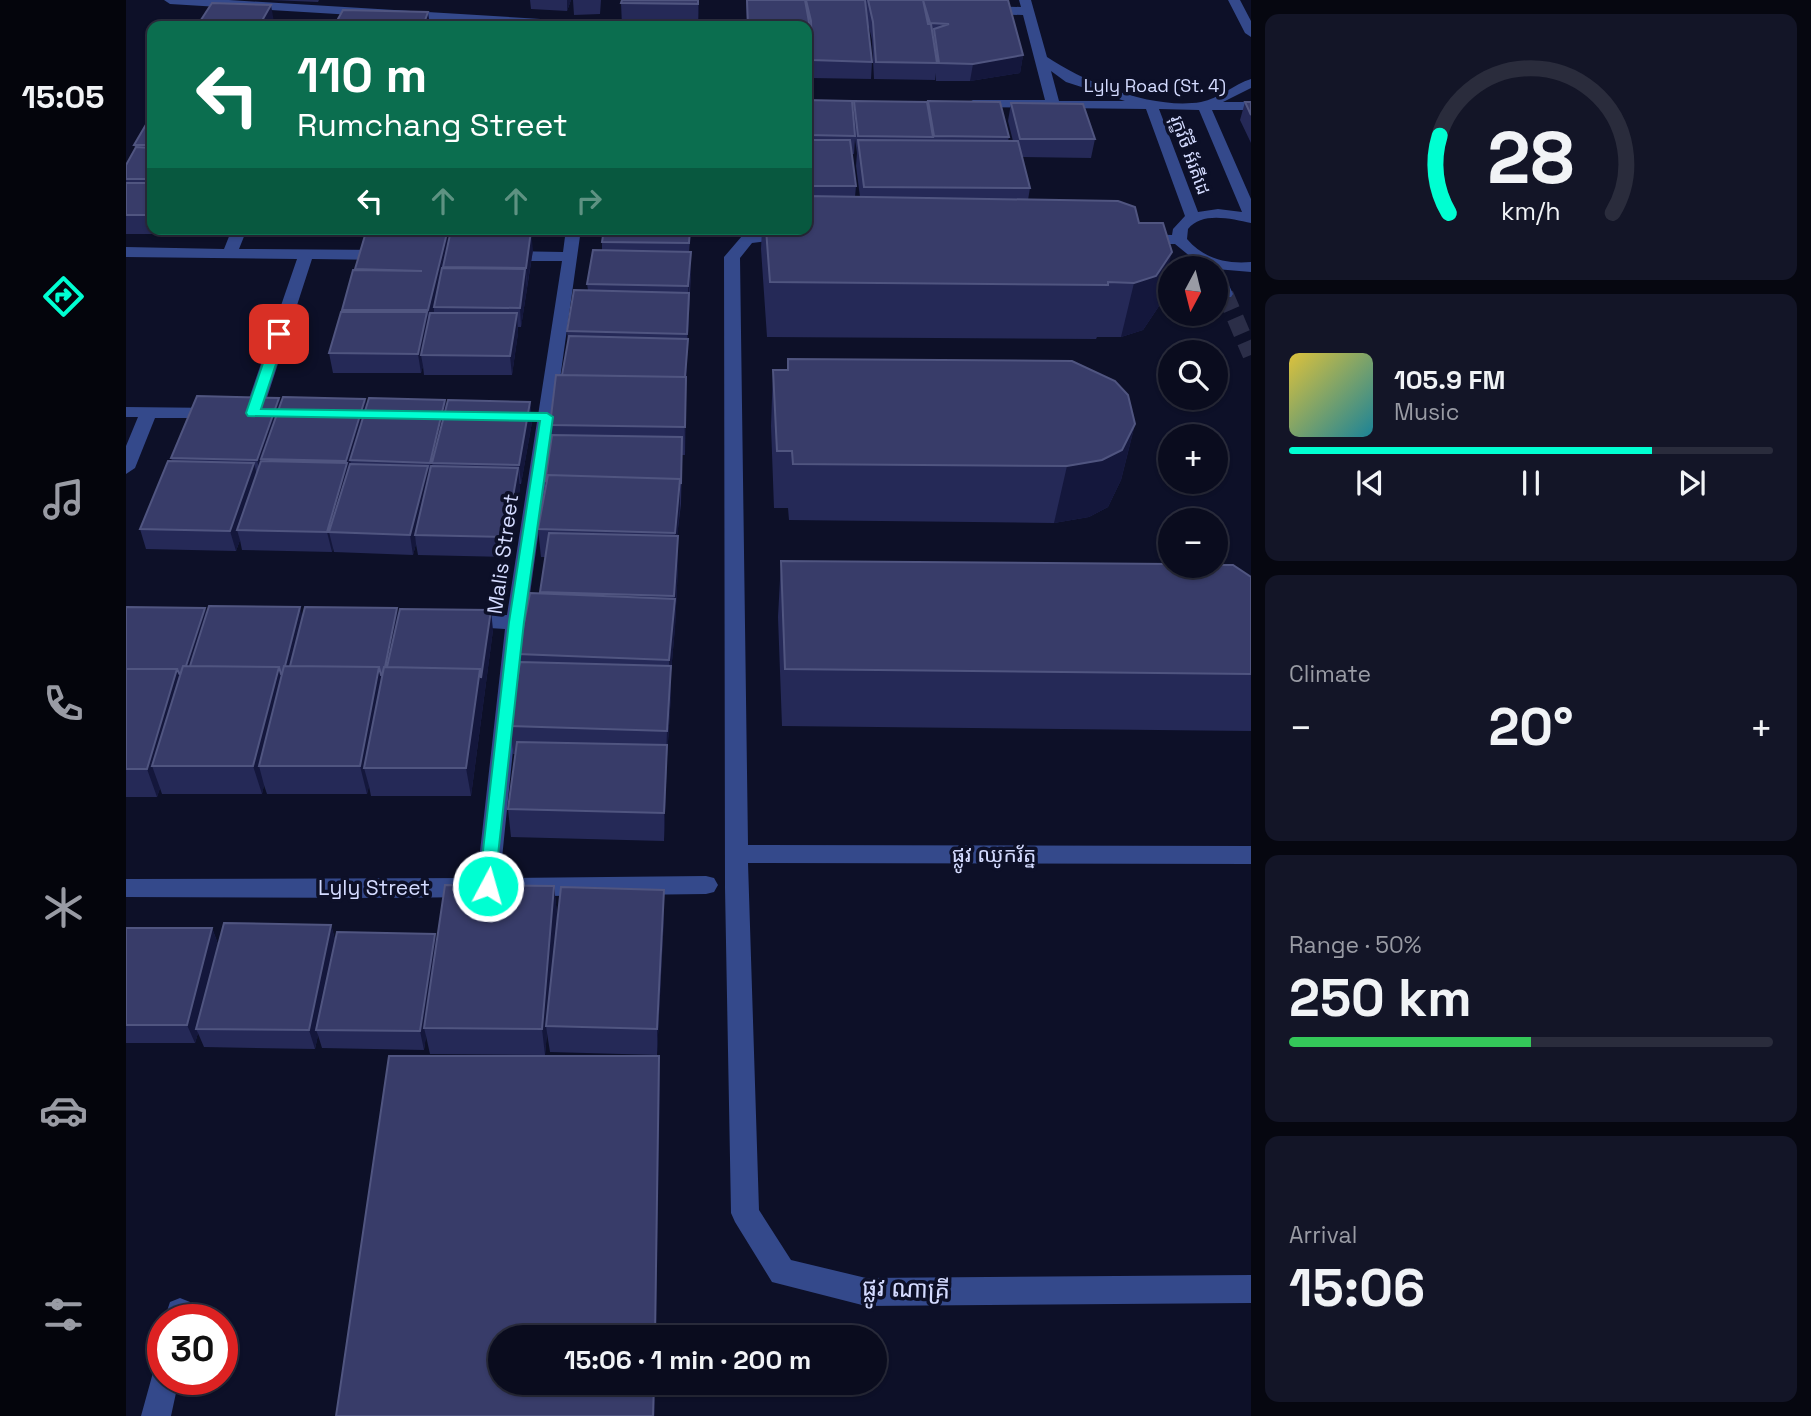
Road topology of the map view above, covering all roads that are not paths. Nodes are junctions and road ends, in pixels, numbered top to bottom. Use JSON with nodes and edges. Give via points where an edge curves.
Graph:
{"nodes":[{"id":1,"x":170,"y":0,"type":"edge"},
{"id":2,"x":1234,"y":0,"type":"edge"},
{"id":3,"x":185,"y":1,"type":"edge"},
{"id":4,"x":1027,"y":5,"type":"edge"},
{"id":5,"x":974,"y":10,"type":"edge"},
{"id":6,"x":1246,"y":15,"type":"edge"},
{"id":7,"x":509,"y":21,"type":"edge"},
{"id":8,"x":1251,"y":33,"type":"edge"},
{"id":9,"x":1041,"y":59,"type":"junction"},
{"id":10,"x":1251,"y":83,"type":"edge"},
{"id":11,"x":957,"y":104,"type":"edge"},
{"id":12,"x":1053,"y":104,"type":"junction"},
{"id":13,"x":1151,"y":105,"type":"junction"},
{"id":14,"x":1204,"y":106,"type":"junction"},
{"id":15,"x":1251,"y":106,"type":"edge"},
{"id":16,"x":1251,"y":217,"type":"edge"},
{"id":17,"x":1193,"y":218,"type":"junction"},
{"id":18,"x":238,"y":235,"type":"edge"},
{"id":19,"x":573,"y":235,"type":"edge"},
{"id":20,"x":772,"y":235,"type":"edge"},
{"id":21,"x":1123,"y":239,"type":"edge"},
{"id":22,"x":1179,"y":240,"type":"junction"},
{"id":23,"x":230,"y":253,"type":"junction"},
{"id":24,"x":306,"y":254,"type":"junction"},
{"id":25,"x":403,"y":255,"type":"edge"},
{"id":26,"x":487,"y":256,"type":"edge"},
{"id":27,"x":1196,"y":256,"type":"edge"},
{"id":28,"x":128,"y":257,"type":"edge"},
{"id":29,"x":570,"y":257,"type":"junction"},
{"id":30,"x":1251,"y":267,"type":"edge"},
{"id":31,"x":1228,"y":268,"type":"edge"},
{"id":32,"x":126,"y":412,"type":"edge"},
{"id":33,"x":149,"y":412,"type":"junction"},
{"id":34,"x":126,"y":468,"type":"edge"},
{"id":35,"x":446,"y":621,"type":"edge"},
{"id":36,"x":516,"y":622,"type":"junction"},
{"id":37,"x":737,"y":854,"type":"junction"},
{"id":38,"x":1251,"y":855,"type":"edge"},
{"id":39,"x":706,"y":885,"type":"dead end"},
{"id":40,"x":488,"y":886,"type":"junction"},
{"id":41,"x":126,"y":888,"type":"edge"},
{"id":42,"x":1251,"y":1289,"type":"edge"},
{"id":43,"x":161,"y":1395,"type":"edge"},
{"id":44,"x":156,"y":1416,"type":"edge"}],
"edges":[{"from":1,"to":3,"type":"street"},
{"from":2,"to":6,"type":"street"},
{"from":3,"to":7,"type":"street"},
{"from":4,"to":5,"type":"street"},
{"from":4,"to":9,"type":"street"},
{"from":6,"to":8,"type":"street"},
{"from":9,"to":12,"type":"street"},
{"from":9,"to":13,"type":"street","via":[[1071,79]]},
{"from":10,"to":14,"type":"street"},
{"from":11,"to":12,"type":"street","name":"Lyly Road (St. 4)"},
{"from":12,"to":13,"type":"street","name":"Lyly Road (St. 4)"},
{"from":13,"to":14,"type":"street","name":"Lyly Road (St. 4)"},
{"from":13,"to":17,"type":"street","name":"រុក្ខវិថី អ័រគីដេ"},
{"from":14,"to":15,"type":"street","name":"Lyly Road (St. 4)"},
{"from":14,"to":16,"type":"street","name":"រុក្ខវិថី អ័រគីដេ"},
{"from":16,"to":17,"type":"street"},
{"from":17,"to":22,"type":"street","via":[[1183,223]]},
{"from":18,"to":23,"type":"street"},
{"from":19,"to":29,"type":"street","name":"Malis Street"},
{"from":20,"to":37,"type":"street","name":"ផ្លូវ ណាគ្រី","via":[[747,239],[732,257]]},
{"from":21,"to":22,"type":"street"},
{"from":22,"to":27,"type":"street"},
{"from":23,"to":24,"type":"street"},
{"from":23,"to":28,"type":"street"},
{"from":24,"to":25,"type":"street"},
{"from":24,"to":33,"type":"street","via":[[260,413]]},
{"from":26,"to":29,"type":"street"},
{"from":29,"to":36,"type":"street","name":"Malis Street","via":[[540,417]]},
{"from":30,"to":31,"type":"street"},
{"from":32,"to":33,"type":"street"},
{"from":33,"to":34,"type":"street"},
{"from":35,"to":36,"type":"street"},
{"from":36,"to":40,"type":"street","name":"Malis Street"},
{"from":37,"to":38,"type":"street","name":"ផ្លូវ ឈូករ័ត្ន"},
{"from":37,"to":42,"type":"street","name":"ផ្លូវ ណាគ្រី","via":[[745,1213],[782,1272],[866,1292]]},
{"from":39,"to":40,"type":"street","name":"Lyly Street"},
{"from":40,"to":41,"type":"street","name":"Lyly Street"},
{"from":43,"to":44,"type":"street"}]}
